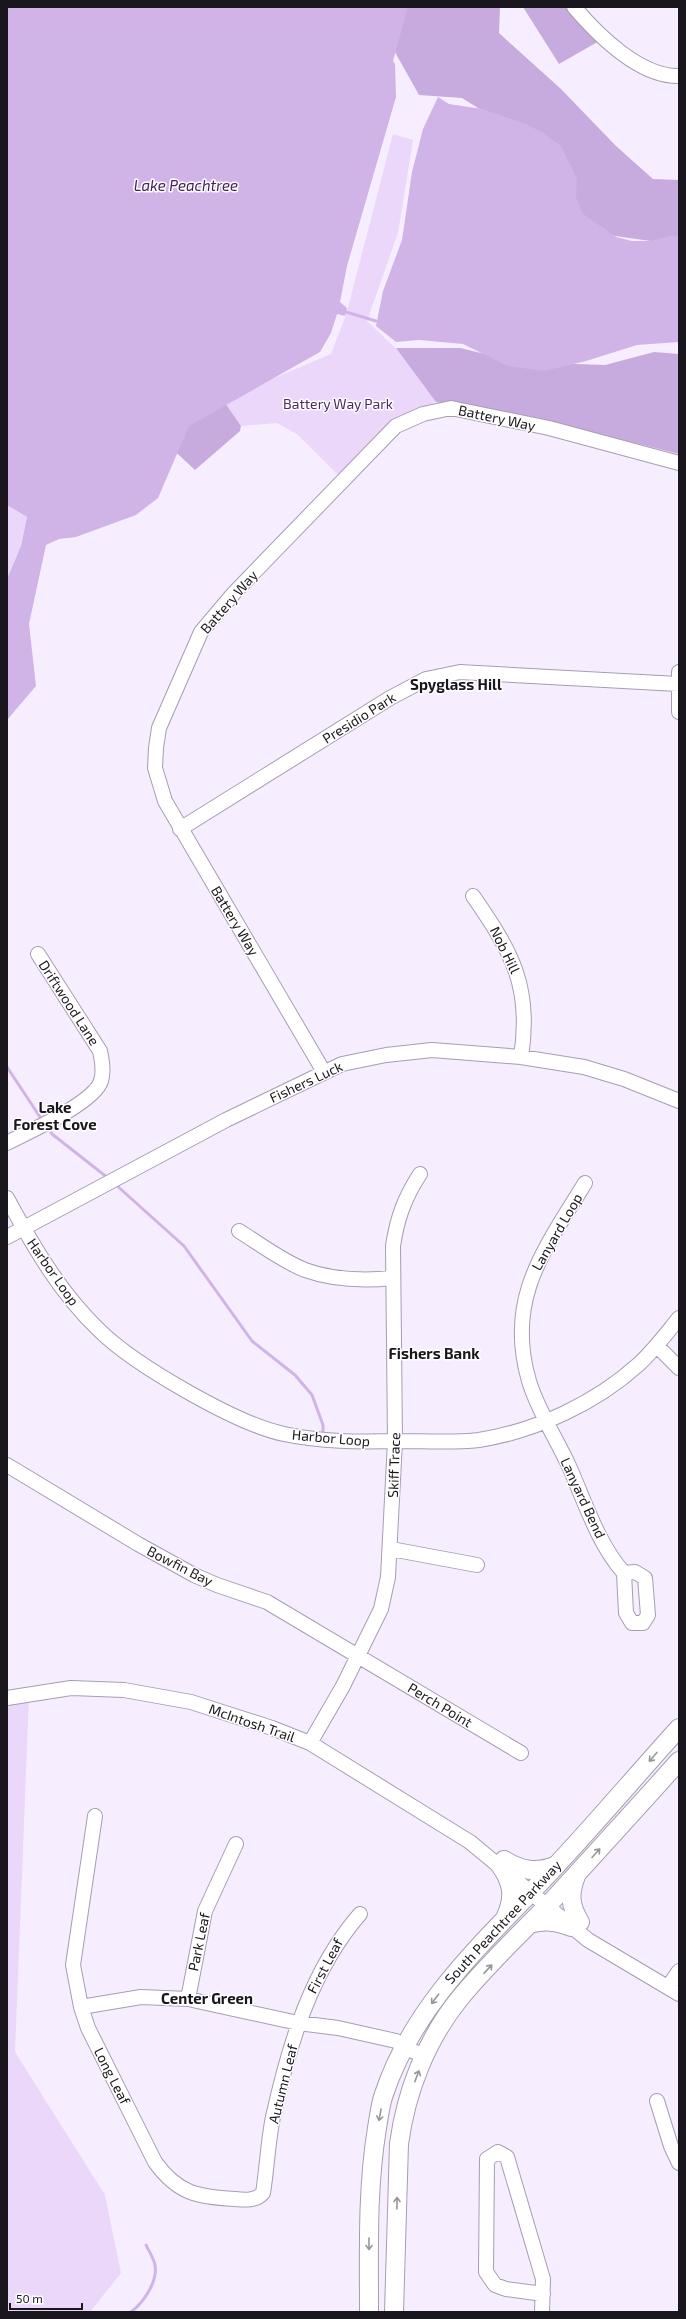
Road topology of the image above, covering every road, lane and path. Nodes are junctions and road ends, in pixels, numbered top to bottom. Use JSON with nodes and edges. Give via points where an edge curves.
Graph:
{"nodes":[{"id":1,"x":574,"y":7,"type":"edge"},
{"id":2,"x":679,"y":76,"type":"edge"},
{"id":3,"x":679,"y":463,"type":"edge"},
{"id":4,"x":679,"y":678,"type":"edge"},
{"id":5,"x":679,"y":712,"type":"edge"},
{"id":6,"x":180,"y":829,"type":"junction"},
{"id":7,"x":473,"y":896,"type":"dead end"},
{"id":8,"x":38,"y":954,"type":"dead end"},
{"id":9,"x":521,"y":1057,"type":"junction"},
{"id":10,"x":324,"y":1072,"type":"junction"},
{"id":11,"x":679,"y":1101,"type":"edge"},
{"id":12,"x":7,"y":1143,"type":"edge"},
{"id":13,"x":420,"y":1174,"type":"dead end"},
{"id":14,"x":585,"y":1183,"type":"dead end"},
{"id":15,"x":7,"y":1198,"type":"edge"},
{"id":16,"x":24,"y":1228,"type":"junction"},
{"id":17,"x":239,"y":1231,"type":"dead end"},
{"id":18,"x":7,"y":1236,"type":"edge"},
{"id":19,"x":393,"y":1278,"type":"junction"},
{"id":20,"x":679,"y":1318,"type":"edge"},
{"id":21,"x":657,"y":1346,"type":"junction"},
{"id":22,"x":679,"y":1368,"type":"edge"},
{"id":23,"x":545,"y":1420,"type":"junction"},
{"id":24,"x":395,"y":1441,"type":"junction"},
{"id":25,"x":7,"y":1465,"type":"edge"},
{"id":26,"x":391,"y":1549,"type":"junction"},
{"id":27,"x":477,"y":1565,"type":"dead end"},
{"id":28,"x":624,"y":1574,"type":"dead end"},
{"id":29,"x":358,"y":1656,"type":"junction"},
{"id":30,"x":7,"y":1698,"type":"edge"},
{"id":31,"x":679,"y":1728,"type":"edge"},
{"id":32,"x":310,"y":1743,"type":"junction"},
{"id":33,"x":521,"y":1753,"type":"dead end"},
{"id":34,"x":679,"y":1761,"type":"edge"},
{"id":35,"x":95,"y":1816,"type":"dead end"},
{"id":36,"x":236,"y":1844,"type":"dead end"},
{"id":37,"x":502,"y":1863,"type":"junction"},
{"id":38,"x":555,"y":1866,"type":"junction"},
{"id":39,"x":576,"y":1875,"type":"junction"},
{"id":40,"x":534,"y":1889,"type":"junction"},
{"id":41,"x":550,"y":1903,"type":"junction"},
{"id":42,"x":360,"y":1914,"type":"dead end"},
{"id":43,"x":505,"y":1919,"type":"junction"},
{"id":44,"x":530,"y":1924,"type":"junction"},
{"id":45,"x":576,"y":1925,"type":"junction"},
{"id":46,"x":679,"y":1971,"type":"edge"},
{"id":47,"x":673,"y":1991,"type":"edge"},
{"id":48,"x":188,"y":1999,"type":"junction"},
{"id":49,"x":81,"y":2007,"type":"junction"},
{"id":50,"x":298,"y":2023,"type":"junction"},
{"id":51,"x":403,"y":2047,"type":"junction"},
{"id":52,"x":425,"y":2056,"type":"junction"},
{"id":53,"x":657,"y":2101,"type":"dead end"},
{"id":54,"x":270,"y":2145,"type":"joint"},
{"id":55,"x":679,"y":2163,"type":"edge"},
{"id":56,"x":543,"y":2294,"type":"junction"},
{"id":57,"x":369,"y":2312,"type":"edge"},
{"id":58,"x":394,"y":2312,"type":"edge"},
{"id":59,"x":542,"y":2312,"type":"edge"}],
"edges":[{"from":1,"to":2,"type":"street","via":[[619,52],[645,68],[660,74]]},
{"from":3,"to":6,"type":"street","name":"Battery Way","via":[[549,428],[451,408],[423,414],[396,426],[234,593],[196,641],[159,728],[156,748],[155,768],[158,784]]},
{"from":4,"to":5,"type":"street"},
{"from":4,"to":6,"type":"street","name":"Presidio Park","via":[[460,672],[441,674],[390,698]]},
{"from":6,"to":10,"type":"street","name":"Battery Way"},
{"from":7,"to":9,"type":"street","name":"Nob Hill","via":[[502,941],[520,980],[526,1028]]},
{"from":8,"to":12,"type":"street","name":"Driftwood Lane","via":[[100,1051],[101,1081],[88,1099]]},
{"from":9,"to":10,"type":"street","name":"Fishers Luck","via":[[432,1050],[386,1055],[342,1064]]},
{"from":9,"to":11,"type":"street","name":"Fishers Luck","via":[[584,1067],[624,1079]]},
{"from":10,"to":16,"type":"street","name":"Fishers Luck","via":[[226,1120]]},
{"from":13,"to":19,"type":"street","name":"Skiff Trace","via":[[407,1194],[396,1221]]},
{"from":14,"to":23,"type":"street","name":"Lanyard Loop","via":[[537,1261],[525,1300],[522,1351],[529,1383]]},
{"from":15,"to":16,"type":"street","name":"Harbor Loop"},
{"from":16,"to":18,"type":"street","name":"Fishers Luck"},
{"from":16,"to":24,"type":"street","name":"Harbor Loop","via":[[72,1303],[100,1332],[193,1393],[241,1418],[281,1434],[323,1440]]},
{"from":17,"to":19,"type":"street","via":[[305,1270],[349,1279]]},
{"from":19,"to":24,"type":"street","name":"Skiff Trace"},
{"from":20,"to":21,"type":"street","name":"Harbor Loop"},
{"from":21,"to":22,"type":"street"},
{"from":21,"to":23,"type":"street","name":"Harbor Loop","via":[[638,1365],[585,1403]]},
{"from":23,"to":24,"type":"street","name":"Harbor Loop","via":[[478,1440]]},
{"from":23,"to":28,"type":"street","name":"Lanyard Bend","via":[[606,1547]]},
{"from":24,"to":26,"type":"street","name":"Skiff Trace"},
{"from":25,"to":29,"type":"street","name":"Bowfin Bay","via":[[161,1557],[217,1585],[267,1602]]},
{"from":26,"to":27,"type":"street"},
{"from":26,"to":29,"type":"street","name":"Skiff Trace","via":[[381,1609]]},
{"from":29,"to":32,"type":"street","name":"Skiff Trace"},
{"from":29,"to":33,"type":"street","name":"Perch Point"},
{"from":30,"to":32,"type":"street","name":"McIntosh Trail","via":[[71,1688],[124,1690],[191,1702]]},
{"from":31,"to":38,"type":"main road","name":"South Peachtree Parkway","one_way":true},
{"from":32,"to":37,"type":"street","name":"McIntosh Trail"},
{"from":39,"to":34,"type":"main road","name":"South Peachtree Parkway","one_way":true},
{"from":35,"to":49,"type":"street","name":"Long Leaf","via":[[73,1965]]},
{"from":36,"to":48,"type":"street","name":"Park Leaf","via":[[205,1910]]},
{"from":37,"to":38,"type":"main road","via":[[529,1871]]},
{"from":37,"to":40,"type":"street","name":"McIntosh Trail"},
{"from":37,"to":43,"type":"main road","via":[[512,1891],[511,1905]]},
{"from":38,"to":40,"type":"main road","name":"South Peachtree Parkway"},
{"from":39,"to":41,"type":"main road","name":"South Peachtree Parkway"},
{"from":39,"to":45,"type":"main road","via":[[570,1899]]},
{"from":40,"to":41,"type":"street","name":"McIntosh Trail"},
{"from":40,"to":43,"type":"main road","name":"South Peachtree Parkway"},
{"from":41,"to":44,"type":"main road","name":"South Peachtree Parkway"},
{"from":41,"to":45,"type":"street","name":"McIntosh Trail"},
{"from":42,"to":50,"type":"street","name":"First Leaf","via":[[343,1934],[311,1991]]},
{"from":43,"to":51,"type":"main road","name":"South Peachtree Parkway","one_way":true,"via":[[460,1965]]},
{"from":44,"to":45,"type":"main road","via":[[543,1921]]},
{"from":52,"to":44,"type":"main road","name":"South Peachtree Parkway","one_way":true,"via":[[434,2037],[460,1998]]},
{"from":45,"to":47,"type":"street","name":"McIntosh Trail","via":[[588,1940]]},
{"from":46,"to":47,"type":"street"},
{"from":48,"to":49,"type":"street","via":[[141,1997]]},
{"from":48,"to":50,"type":"street"},
{"from":49,"to":54,"type":"street","name":"Long Leaf","via":[[103,2063],[155,2162],[165,2176],[175,2184],[198,2196],[240,2200],[259,2197],[263,2193]]},
{"from":50,"to":51,"type":"street","via":[[320,2026],[346,2039],[392,2049]]},
{"from":50,"to":54,"type":"street","name":"Autumn Leaf","via":[[273,2118]]},
{"from":51,"to":52,"type":"street"},
{"from":51,"to":57,"type":"main road","name":"South Peachtree Parkway","one_way":true,"via":[[383,2095],[374,2145],[369,2194]]},
{"from":58,"to":52,"type":"main road","name":"South Peachtree Parkway","one_way":true,"via":[[399,2144],[404,2110]]},
{"from":53,"to":55,"type":"street"},
{"from":56,"to":56,"type":"street","via":[[495,2285],[486,2272],[487,2159],[498,2152],[507,2157],[543,2279]]},
{"from":56,"to":59,"type":"street"}]}
